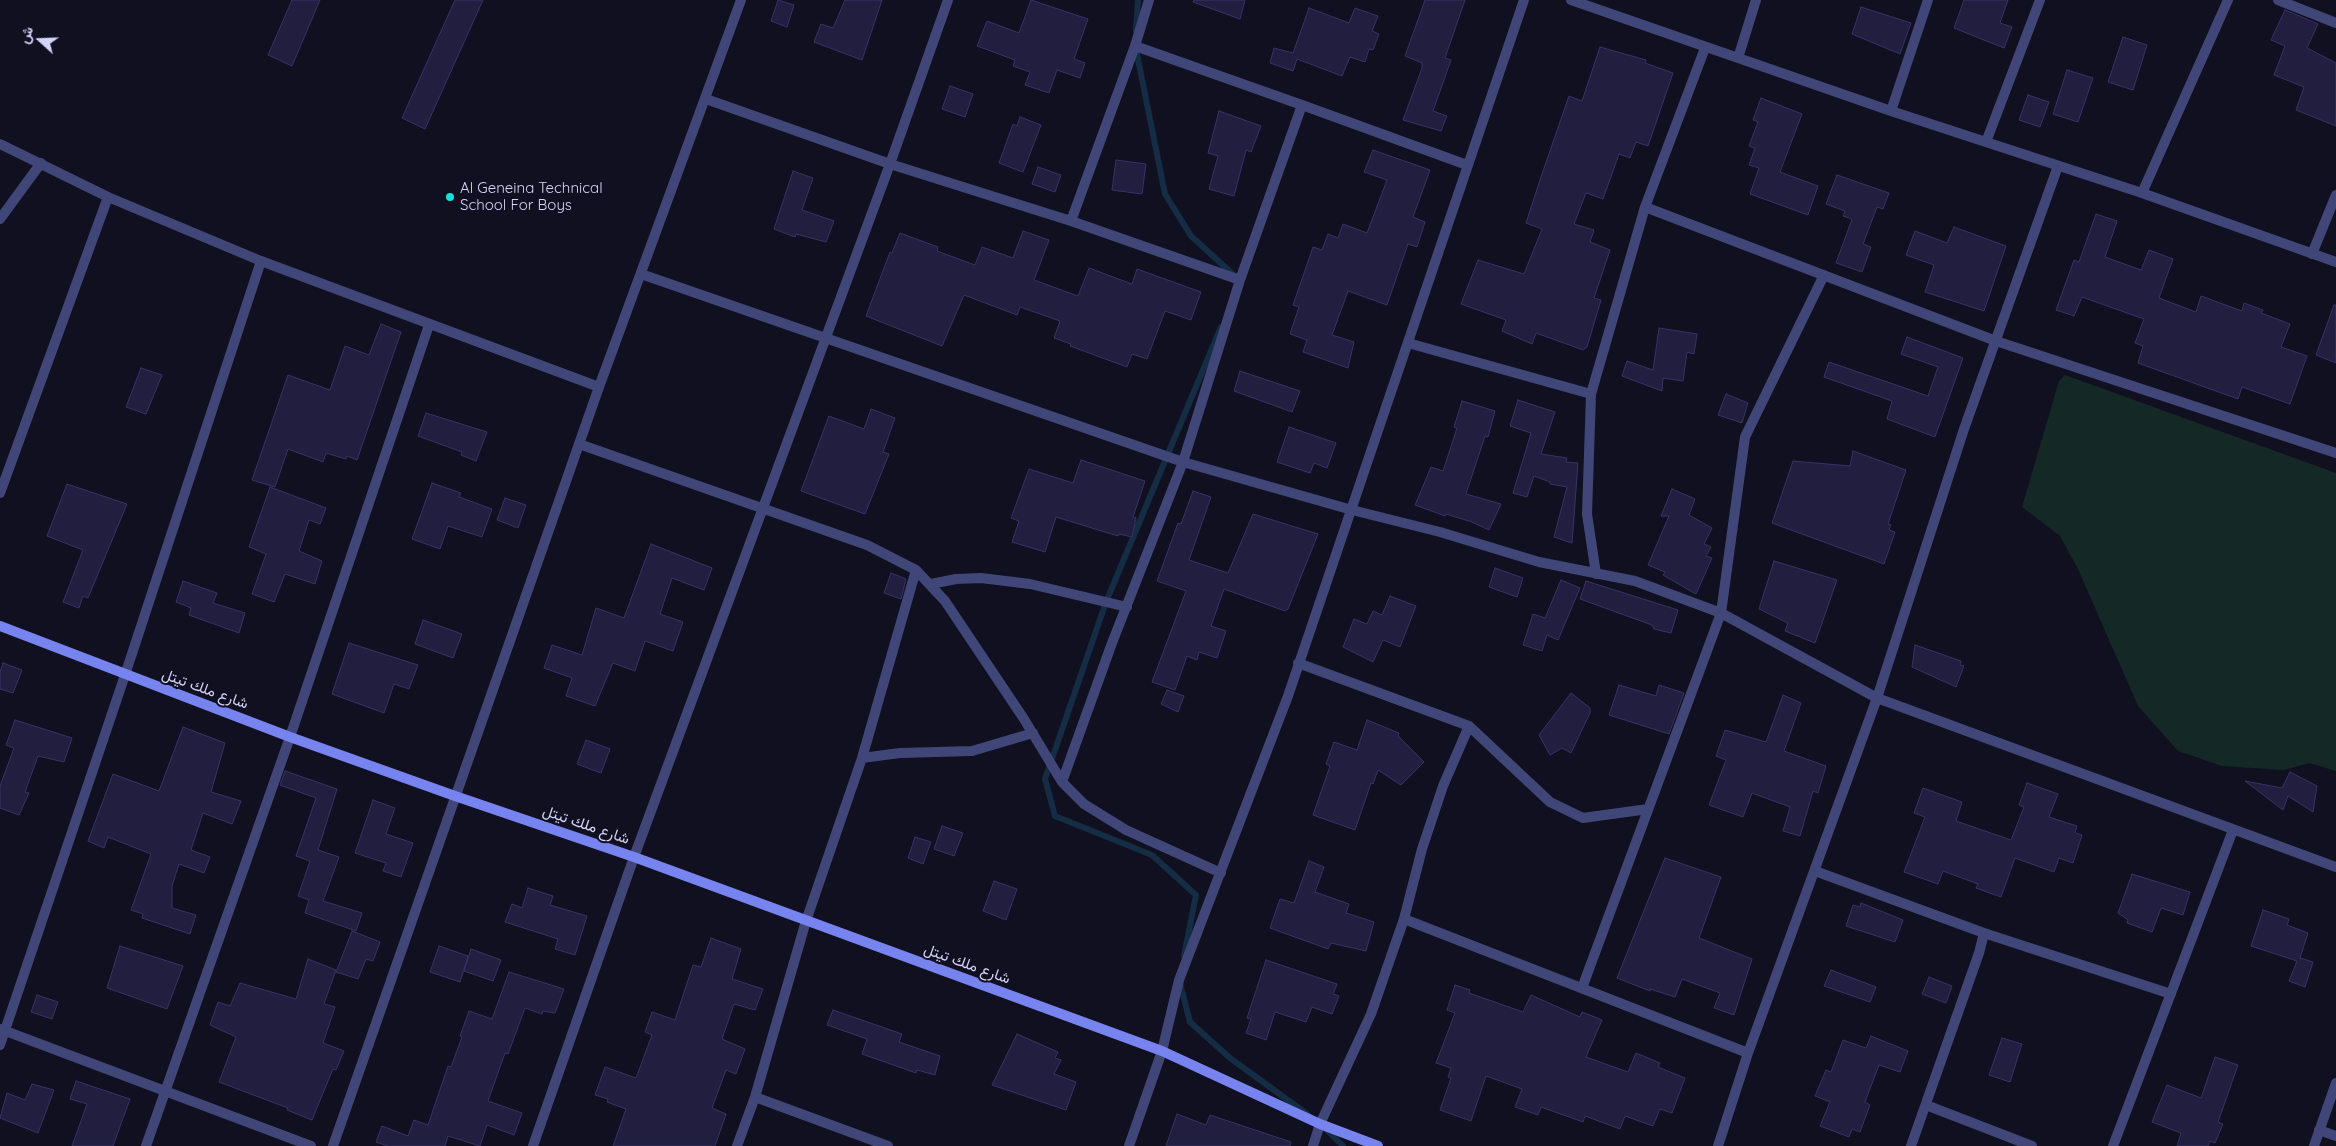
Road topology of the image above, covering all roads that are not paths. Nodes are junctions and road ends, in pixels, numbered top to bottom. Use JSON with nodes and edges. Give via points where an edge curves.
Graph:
{"nodes":[{"id":1,"x":742,"y":0,"type":"edge"},
{"id":2,"x":948,"y":0,"type":"edge"},
{"id":3,"x":1149,"y":0,"type":"edge"},
{"id":4,"x":1524,"y":0,"type":"edge"},
{"id":5,"x":1571,"y":0,"type":"edge"},
{"id":6,"x":1756,"y":0,"type":"edge"},
{"id":7,"x":1928,"y":0,"type":"edge"},
{"id":8,"x":2040,"y":0,"type":"edge"},
{"id":9,"x":2228,"y":0,"type":"edge"},
{"id":10,"x":2278,"y":0,"type":"edge"},
{"id":11,"x":2336,"y":23,"type":"edge"},
{"id":12,"x":1135,"y":46,"type":"junction"},
{"id":13,"x":1705,"y":48,"type":"junction"},
{"id":14,"x":1738,"y":58,"type":"junction"},
{"id":15,"x":706,"y":99,"type":"junction"},
{"id":16,"x":1302,"y":105,"type":"junction"},
{"id":17,"x":1891,"y":111,"type":"junction"},
{"id":18,"x":1986,"y":142,"type":"junction"},
{"id":19,"x":0,"y":144,"type":"edge"},
{"id":20,"x":41,"y":163,"type":"junction"},
{"id":21,"x":890,"y":164,"type":"junction"},
{"id":22,"x":1467,"y":165,"type":"junction"},
{"id":23,"x":2058,"y":166,"type":"junction"},
{"id":24,"x":2142,"y":193,"type":"junction"},
{"id":25,"x":2336,"y":195,"type":"edge"},
{"id":26,"x":108,"y":196,"type":"junction"},
{"id":27,"x":1645,"y":207,"type":"junction"},
{"id":28,"x":0,"y":219,"type":"edge"},
{"id":29,"x":1071,"y":221,"type":"junction"},
{"id":30,"x":2312,"y":254,"type":"junction"},
{"id":31,"x":261,"y":261,"type":"junction"},
{"id":32,"x":2336,"y":262,"type":"edge"},
{"id":33,"x":641,"y":274,"type":"junction"},
{"id":34,"x":1824,"y":275,"type":"junction"},
{"id":35,"x":1240,"y":280,"type":"junction"},
{"id":36,"x":429,"y":325,"type":"junction"},
{"id":37,"x":826,"y":337,"type":"junction"},
{"id":38,"x":1996,"y":341,"type":"junction"},
{"id":39,"x":1408,"y":343,"type":"junction"},
{"id":40,"x":599,"y":387,"type":"junction"},
{"id":41,"x":1590,"y":394,"type":"junction"},
{"id":42,"x":579,"y":444,"type":"junction"},
{"id":43,"x":2336,"y":453,"type":"edge"},
{"id":44,"x":1183,"y":462,"type":"junction"},
{"id":45,"x":0,"y":493,"type":"edge"},
{"id":46,"x":761,"y":508,"type":"junction"},
{"id":47,"x":1352,"y":510,"type":"junction"},
{"id":48,"x":916,"y":570,"type":"junction"},
{"id":49,"x":1596,"y":574,"type":"junction"},
{"id":50,"x":931,"y":584,"type":"junction"},
{"id":51,"x":1127,"y":607,"type":"junction"},
{"id":52,"x":1721,"y":613,"type":"junction"},
{"id":53,"x":0,"y":626,"type":"edge"},
{"id":54,"x":1298,"y":663,"type":"junction"},
{"id":55,"x":125,"y":675,"type":"junction"},
{"id":56,"x":1876,"y":698,"type":"junction"},
{"id":57,"x":1469,"y":726,"type":"junction"},
{"id":58,"x":1033,"y":733,"type":"junction"},
{"id":59,"x":290,"y":737,"type":"junction"},
{"id":60,"x":862,"y":758,"type":"junction"},
{"id":61,"x":1062,"y":782,"type":"junction"},
{"id":62,"x":455,"y":796,"type":"junction"},
{"id":63,"x":1648,"y":809,"type":"junction"},
{"id":64,"x":2233,"y":830,"type":"junction"},
{"id":65,"x":634,"y":857,"type":"junction"},
{"id":66,"x":2336,"y":868,"type":"edge"},
{"id":67,"x":1815,"y":871,"type":"junction"},
{"id":68,"x":1221,"y":874,"type":"junction"},
{"id":69,"x":1404,"y":919,"type":"junction"},
{"id":70,"x":806,"y":921,"type":"junction"},
{"id":71,"x":1984,"y":933,"type":"junction"},
{"id":72,"x":1582,"y":988,"type":"junction"},
{"id":73,"x":2171,"y":994,"type":"junction"},
{"id":74,"x":2,"y":1030,"type":"edge"},
{"id":75,"x":0,"y":1045,"type":"edge"},
{"id":76,"x":1162,"y":1051,"type":"junction"},
{"id":77,"x":1748,"y":1053,"type":"junction"},
{"id":78,"x":2336,"y":1083,"type":"edge"},
{"id":79,"x":165,"y":1092,"type":"junction"},
{"id":80,"x":755,"y":1097,"type":"junction"},
{"id":81,"x":1926,"y":1105,"type":"junction"},
{"id":82,"x":1320,"y":1124,"type":"junction"},
{"id":83,"x":2319,"y":1130,"type":"junction"},
{"id":84,"x":2336,"y":1136,"type":"edge"},
{"id":85,"x":146,"y":1146,"type":"edge"},
{"id":86,"x":312,"y":1146,"type":"edge"},
{"id":87,"x":333,"y":1146,"type":"edge"},
{"id":88,"x":533,"y":1146,"type":"edge"},
{"id":89,"x":737,"y":1146,"type":"edge"},
{"id":90,"x":888,"y":1146,"type":"edge"},
{"id":91,"x":1129,"y":1146,"type":"edge"},
{"id":92,"x":1314,"y":1146,"type":"edge"},
{"id":93,"x":1378,"y":1146,"type":"edge"},
{"id":94,"x":1718,"y":1146,"type":"edge"},
{"id":95,"x":1911,"y":1146,"type":"edge"},
{"id":96,"x":2032,"y":1146,"type":"edge"},
{"id":97,"x":2113,"y":1146,"type":"edge"},
{"id":98,"x":2314,"y":1146,"type":"edge"}],
"edges":[{"from":1,"to":15,"type":"street"},
{"from":2,"to":21,"type":"street"},
{"from":3,"to":12,"type":"street"},
{"from":4,"to":22,"type":"street"},
{"from":5,"to":13,"type":"street"},
{"from":6,"to":14,"type":"street"},
{"from":7,"to":17,"type":"street"},
{"from":8,"to":18,"type":"street"},
{"from":9,"to":24,"type":"street"},
{"from":10,"to":11,"type":"street"},
{"from":12,"to":16,"type":"street"},
{"from":12,"to":29,"type":"street"},
{"from":13,"to":14,"type":"street"},
{"from":13,"to":27,"type":"street"},
{"from":14,"to":17,"type":"street"},
{"from":15,"to":21,"type":"street"},
{"from":15,"to":33,"type":"street"},
{"from":16,"to":22,"type":"street"},
{"from":16,"to":35,"type":"street"},
{"from":17,"to":18,"type":"street"},
{"from":18,"to":23,"type":"street"},
{"from":19,"to":20,"type":"street"},
{"from":20,"to":26,"type":"street"},
{"from":20,"to":28,"type":"street"},
{"from":21,"to":29,"type":"street"},
{"from":21,"to":37,"type":"street"},
{"from":22,"to":39,"type":"street"},
{"from":23,"to":24,"type":"street"},
{"from":23,"to":38,"type":"street"},
{"from":24,"to":30,"type":"street"},
{"from":25,"to":30,"type":"street"},
{"from":26,"to":31,"type":"street"},
{"from":26,"to":45,"type":"street"},
{"from":27,"to":34,"type":"street"},
{"from":27,"to":41,"type":"street"},
{"from":29,"to":35,"type":"street"},
{"from":30,"to":32,"type":"street"},
{"from":31,"to":36,"type":"street"},
{"from":31,"to":55,"type":"street"},
{"from":33,"to":37,"type":"street"},
{"from":33,"to":40,"type":"street"},
{"from":34,"to":38,"type":"street"},
{"from":34,"to":52,"type":"street","via":[[1745,437]]},
{"from":35,"to":44,"type":"street"},
{"from":36,"to":40,"type":"street"},
{"from":36,"to":59,"type":"street"},
{"from":37,"to":44,"type":"street"},
{"from":37,"to":46,"type":"street"},
{"from":38,"to":43,"type":"street"},
{"from":38,"to":56,"type":"street"},
{"from":39,"to":41,"type":"street"},
{"from":39,"to":47,"type":"street"},
{"from":40,"to":42,"type":"street"},
{"from":41,"to":49,"type":"street","via":[[1587,514]]},
{"from":42,"to":46,"type":"street"},
{"from":42,"to":62,"type":"street"},
{"from":44,"to":47,"type":"street"},
{"from":44,"to":51,"type":"street"},
{"from":46,"to":48,"type":"street","via":[[867,545]]},
{"from":46,"to":65,"type":"street"},
{"from":47,"to":49,"type":"street","via":[[1539,562]]},
{"from":47,"to":54,"type":"street"},
{"from":48,"to":50,"type":"street"},
{"from":48,"to":60,"type":"street"},
{"from":49,"to":52,"type":"street","via":[[1635,581]]},
{"from":50,"to":51,"type":"street","via":[[981,578],[1030,584]]},
{"from":50,"to":58,"type":"street"},
{"from":51,"to":61,"type":"street"},
{"from":52,"to":56,"type":"street"},
{"from":52,"to":63,"type":"street"},
{"from":53,"to":55,"type":"main road","name":"شارع ملك تيتل"},
{"from":54,"to":57,"type":"street"},
{"from":54,"to":68,"type":"street"},
{"from":55,"to":59,"type":"main road","name":"شارع ملك تيتل"},
{"from":55,"to":74,"type":"street"},
{"from":56,"to":64,"type":"street"},
{"from":56,"to":67,"type":"street"},
{"from":57,"to":63,"type":"street","via":[[1550,802],[1583,818]]},
{"from":57,"to":69,"type":"street","via":[[1440,795]]},
{"from":58,"to":60,"type":"street","via":[[972,751],[900,753]]},
{"from":58,"to":61,"type":"street"},
{"from":59,"to":62,"type":"main road","name":"شارع ملك تيتل"},
{"from":59,"to":79,"type":"street"},
{"from":60,"to":70,"type":"street"},
{"from":61,"to":68,"type":"street","via":[[1084,804],[1126,830]]},
{"from":62,"to":65,"type":"main road","name":"شارع ملك تيتل"},
{"from":62,"to":87,"type":"street"},
{"from":63,"to":72,"type":"street"},
{"from":64,"to":66,"type":"street"},
{"from":64,"to":73,"type":"street"},
{"from":65,"to":70,"type":"main road","name":"شارع ملك تيتل"},
{"from":65,"to":88,"type":"street"},
{"from":67,"to":71,"type":"street"},
{"from":67,"to":77,"type":"street"},
{"from":68,"to":76,"type":"street","via":[[1179,980]]},
{"from":69,"to":72,"type":"street"},
{"from":69,"to":82,"type":"street","via":[[1371,1014]]},
{"from":70,"to":76,"type":"main road","name":"شارع ملك تيتل"},
{"from":70,"to":80,"type":"street"},
{"from":71,"to":73,"type":"street"},
{"from":71,"to":81,"type":"street"},
{"from":72,"to":77,"type":"street"},
{"from":73,"to":97,"type":"street"},
{"from":74,"to":75,"type":"street"},
{"from":74,"to":79,"type":"street"},
{"from":76,"to":82,"type":"main road","name":"شارع ملك تيتل"},
{"from":76,"to":91,"type":"street"},
{"from":77,"to":94,"type":"street"},
{"from":78,"to":83,"type":"street"},
{"from":79,"to":85,"type":"street"},
{"from":79,"to":86,"type":"street"},
{"from":80,"to":89,"type":"street"},
{"from":80,"to":90,"type":"street"},
{"from":81,"to":95,"type":"street"},
{"from":81,"to":96,"type":"street"},
{"from":82,"to":92,"type":"street"},
{"from":82,"to":93,"type":"main road","name":"شارع ملك تيتل"},
{"from":83,"to":84,"type":"street"},
{"from":83,"to":98,"type":"street"}]}
